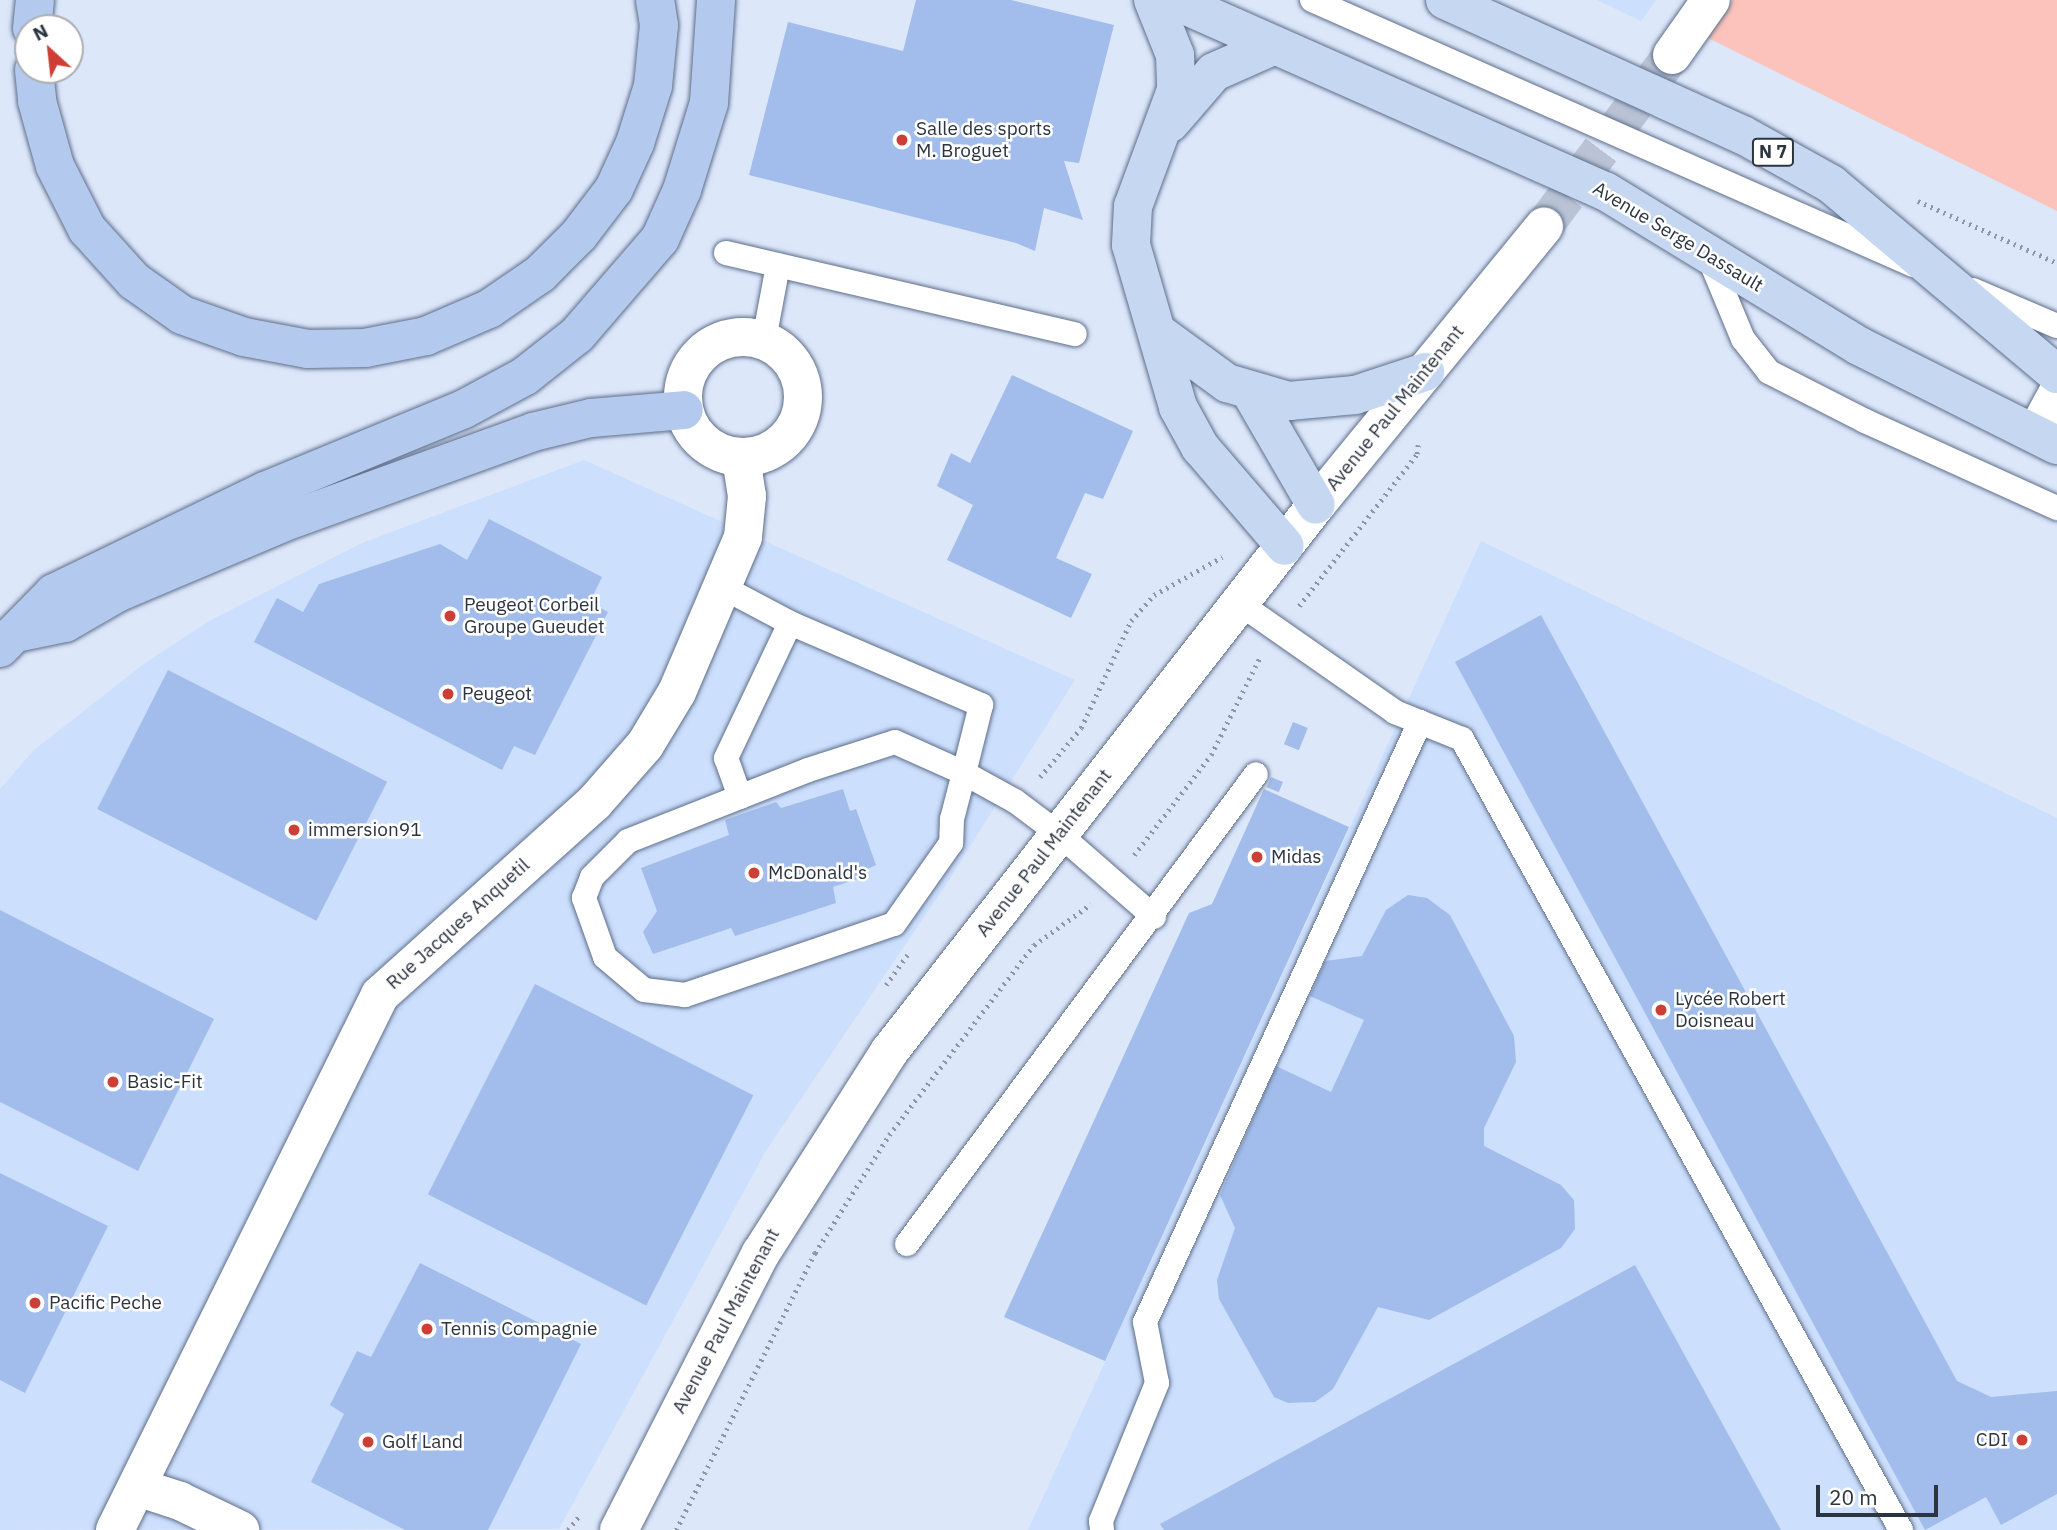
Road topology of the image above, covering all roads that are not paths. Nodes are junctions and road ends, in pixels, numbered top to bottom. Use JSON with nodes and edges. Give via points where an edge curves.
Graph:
{"nodes":[{"id":1,"x":656,"y":0,"type":"edge"},
{"id":2,"x":716,"y":0,"type":"edge"},
{"id":3,"x":1153,"y":0,"type":"edge"},
{"id":4,"x":1173,"y":0,"type":"edge"},
{"id":5,"x":1312,"y":0,"type":"edge"},
{"id":6,"x":1445,"y":0,"type":"edge"},
{"id":7,"x":1711,"y":0,"type":"edge"},
{"id":8,"x":1273,"y":46,"type":"junction"},
{"id":9,"x":1672,"y":55,"type":"tunnel mouth"},
{"id":10,"x":35,"y":84,"type":"edge"},
{"id":11,"x":1165,"y":130,"type":"junction"},
{"id":12,"x":1544,"y":226,"type":"tunnel mouth"},
{"id":13,"x":726,"y":253,"type":"dead end"},
{"id":14,"x":1708,"y":255,"type":"junction"},
{"id":15,"x":778,"y":265,"type":"junction"},
{"id":16,"x":1942,"y":277,"type":"junction"},
{"id":17,"x":2057,"y":326,"type":"edge"},
{"id":18,"x":1157,"y":332,"type":"junction"},
{"id":19,"x":1074,"y":334,"type":"dead end"},
{"id":20,"x":764,"y":340,"type":"junction"},
{"id":21,"x":1425,"y":372,"type":"junction"},
{"id":22,"x":2057,"y":374,"type":"edge"},
{"id":23,"x":1251,"y":393,"type":"junction"},
{"id":24,"x":2057,"y":394,"type":"edge"},
{"id":25,"x":684,"y":410,"type":"junction"},
{"id":26,"x":2046,"y":439,"type":"edge"},
{"id":27,"x":741,"y":457,"type":"junction"},
{"id":28,"x":1317,"y":505,"type":"junction"},
{"id":29,"x":2057,"y":508,"type":"edge"},
{"id":30,"x":1285,"y":546,"type":"junction"},
{"id":31,"x":724,"y":588,"type":"junction"},
{"id":32,"x":1239,"y":603,"type":"junction"},
{"id":33,"x":790,"y":623,"type":"junction"},
{"id":34,"x":10,"y":640,"type":"edge"},
{"id":35,"x":1420,"y":722,"type":"junction"},
{"id":36,"x":964,"y":773,"type":"junction"},
{"id":37,"x":1256,"y":774,"type":"dead end"},
{"id":38,"x":740,"y":797,"type":"junction"},
{"id":39,"x":1059,"y":834,"type":"junction"},
{"id":40,"x":1154,"y":917,"type":"junction"},
{"id":41,"x":907,"y":1244,"type":"dead end"},
{"id":42,"x":137,"y":1487,"type":"junction"},
{"id":43,"x":115,"y":1530,"type":"edge"},
{"id":44,"x":240,"y":1530,"type":"edge"},
{"id":45,"x":619,"y":1530,"type":"edge"},
{"id":46,"x":1102,"y":1530,"type":"edge"},
{"id":47,"x":1901,"y":1530,"type":"edge"}],
"edges":[{"from":1,"to":10,"type":"highway","via":[[659,25],[653,86],[635,142],[614,189],[579,234],[540,274],[489,309],[426,336],[365,348],[308,349],[244,337],[182,315],[134,281],[87,229],[55,166]]},
{"from":2,"to":34,"type":"highway","via":[[709,103],[682,190],[660,239],[577,335],[525,376],[464,409],[265,491],[103,566],[54,593]]},
{"from":3,"to":11,"type":"main road","via":[[1175,55],[1176,90]]},
{"from":4,"to":8,"type":"main road","name":"Avenue Serge Dassault"},
{"from":5,"to":16,"type":"lane","via":[[1750,197]]},
{"from":6,"to":16,"type":"main road","number":"N 7","via":[[1731,130],[1831,184]]},
{"from":7,"to":9,"type":"street"},
{"from":8,"to":11,"type":"main road","via":[[1213,72]]},
{"from":8,"to":14,"type":"main road","name":"Avenue Serge Dassault","via":[[1605,191]]},
{"from":11,"to":18,"type":"main road","via":[[1133,206],[1131,225],[1137,271]]},
{"from":12,"to":21,"type":"street","name":"Avenue Paul Maintenant"},
{"from":13,"to":15,"type":"lane"},
{"from":14,"to":26,"type":"main road","name":"Avenue Serge Dassault","via":[[1859,346]]},
{"from":14,"to":29,"type":"lane","via":[[1743,339],[1769,372]]},
{"from":15,"to":19,"type":"lane"},
{"from":15,"to":20,"type":"lane"},
{"from":16,"to":17,"type":"lane"},
{"from":16,"to":22,"type":"main road","number":"N 7"},
{"from":18,"to":23,"type":"main road","via":[[1227,383]]},
{"from":18,"to":30,"type":"main road","via":[[1178,407],[1200,447]]},
{"from":20,"to":25,"type":"street","via":[[738,336],[714,344],[695,361],[684,384]]},
{"from":20,"to":27,"type":"street","via":[[783,351],[796,367],[803,387],[803,408],[795,428],[781,444],[762,454]]},
{"from":21,"to":23,"type":"main road","via":[[1355,396],[1321,401],[1289,401]]},
{"from":21,"to":28,"type":"street","name":"Avenue Paul Maintenant"},
{"from":23,"to":28,"type":"main road"},
{"from":24,"to":26,"type":"street"},
{"from":25,"to":27,"type":"street","via":[[705,443]]},
{"from":25,"to":34,"type":"highway","via":[[591,418],[521,436],[282,523],[119,592],[65,623]]},
{"from":27,"to":31,"type":"street","name":"Rue Jacques Anquetil","via":[[747,496],[743,537]]},
{"from":28,"to":30,"type":"street","name":"Avenue Paul Maintenant"},
{"from":30,"to":32,"type":"street","name":"Avenue Paul Maintenant"},
{"from":31,"to":33,"type":"lane"},
{"from":31,"to":42,"type":"street","name":"Rue Jacques Anquetil","via":[[677,692],[645,745],[594,803],[380,995]]},
{"from":32,"to":35,"type":"lane","via":[[1395,712]]},
{"from":32,"to":39,"type":"street","name":"Avenue Paul Maintenant"},
{"from":33,"to":36,"type":"lane","via":[[981,705]]},
{"from":33,"to":38,"type":"lane","via":[[726,758]]},
{"from":35,"to":46,"type":"lane","via":[[1145,1322],[1157,1383],[1101,1521]]},
{"from":35,"to":47,"type":"lane","via":[[1462,739]]},
{"from":36,"to":38,"type":"lane","via":[[895,742]]},
{"from":36,"to":38,"type":"lane","via":[[951,819],[951,843],[894,924],[685,995],[644,990],[605,957],[584,898],[592,877],[628,841]]},
{"from":36,"to":39,"type":"lane","via":[[1015,801]]},
{"from":37,"to":40,"type":"lane"},
{"from":39,"to":40,"type":"lane"},
{"from":39,"to":45,"type":"street","name":"Avenue Paul Maintenant","via":[[889,1052],[824,1147],[690,1385]]},
{"from":40,"to":41,"type":"lane"},
{"from":42,"to":43,"type":"street","name":"Rue Jacques Anquetil"},
{"from":42,"to":44,"type":"street","via":[[180,1501]]}]}
